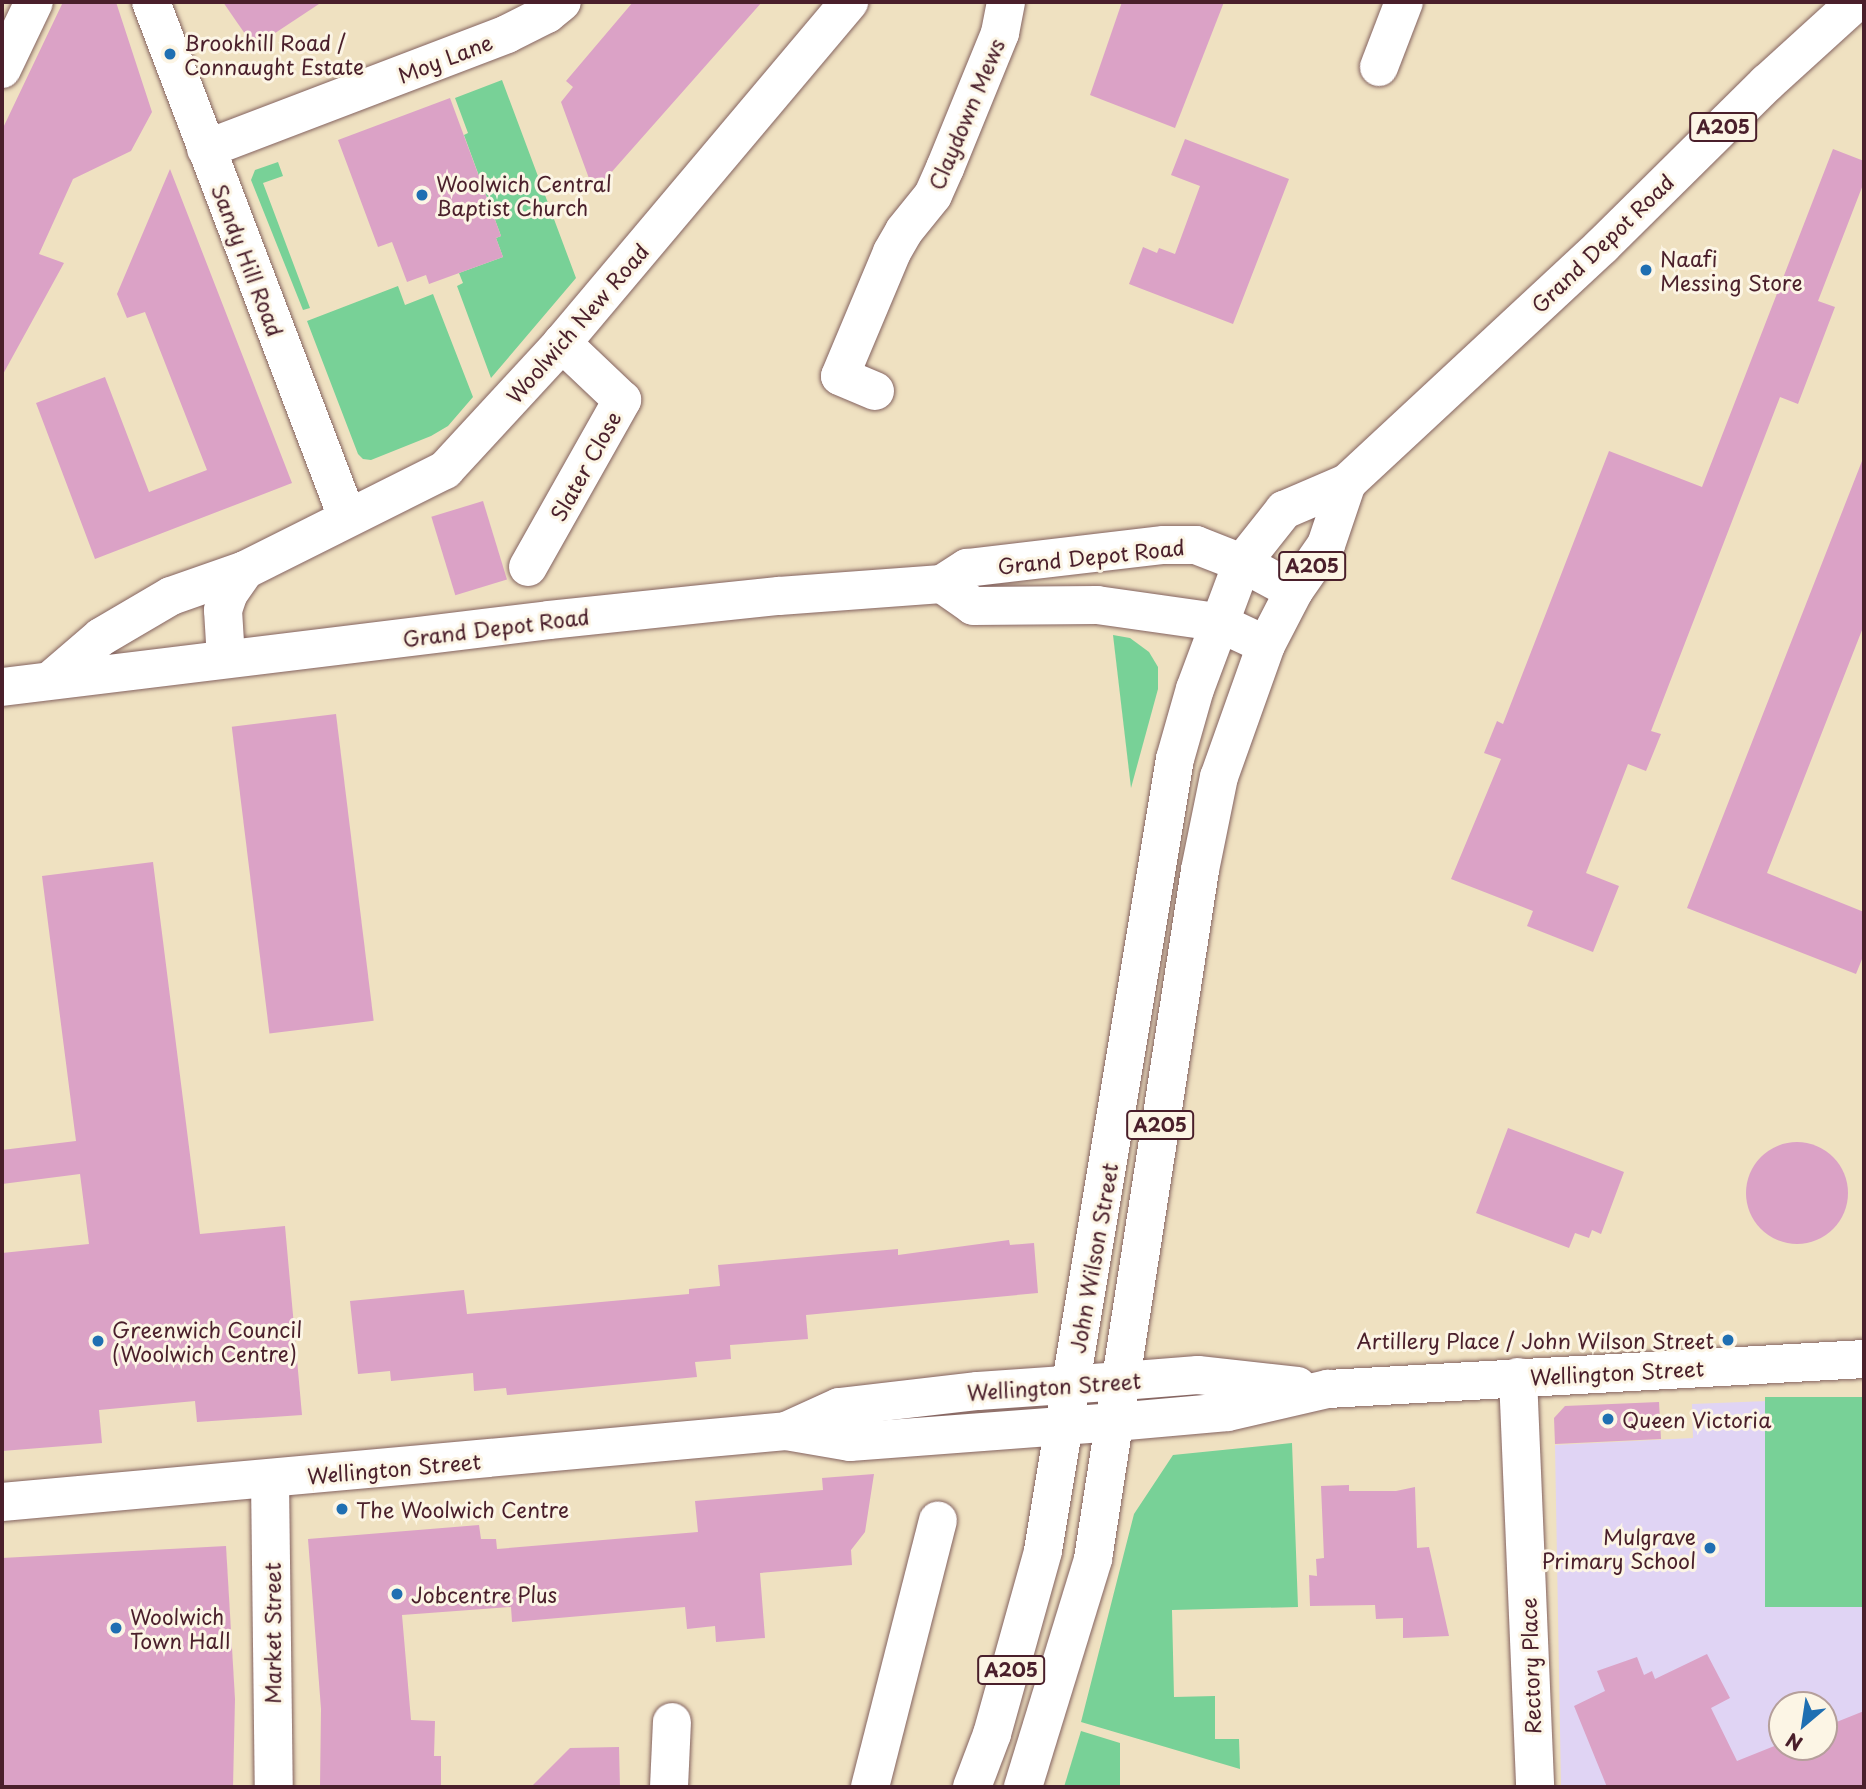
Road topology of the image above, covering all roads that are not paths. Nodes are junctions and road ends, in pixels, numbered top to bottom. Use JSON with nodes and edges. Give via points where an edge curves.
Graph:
{"nodes":[{"id":1,"x":34,"y":2,"type":"edge"},
{"id":2,"x":151,"y":2,"type":"edge"},
{"id":3,"x":562,"y":2,"type":"edge"},
{"id":4,"x":849,"y":2,"type":"edge"},
{"id":5,"x":1006,"y":2,"type":"edge"},
{"id":6,"x":1404,"y":2,"type":"edge"},
{"id":7,"x":1856,"y":2,"type":"edge"},
{"id":8,"x":1379,"y":67,"type":"dead end"},
{"id":9,"x":2,"y":69,"type":"edge"},
{"id":10,"x":206,"y":149,"type":"junction"},
{"id":11,"x":562,"y":343,"type":"junction"},
{"id":12,"x":875,"y":391,"type":"dead end"},
{"id":13,"x":1347,"y":484,"type":"junction"},
{"id":14,"x":347,"y":517,"type":"junction"},
{"id":15,"x":1242,"y":563,"type":"junction"},
{"id":16,"x":528,"y":567,"type":"dead end"},
{"id":17,"x":245,"y":570,"type":"junction"},
{"id":18,"x":942,"y":584,"type":"junction"},
{"id":19,"x":1294,"y":591,"type":"junction"},
{"id":20,"x":1217,"y":622,"type":"junction"},
{"id":21,"x":1266,"y":645,"type":"junction"},
{"id":22,"x":226,"y":659,"type":"junction"},
{"id":23,"x":51,"y":680,"type":"junction"},
{"id":24,"x":2,"y":687,"type":"edge"},
{"id":25,"x":1864,"y":1359,"type":"edge"},
{"id":26,"x":1518,"y":1377,"type":"junction"},
{"id":27,"x":1122,"y":1381,"type":"junction"},
{"id":28,"x":1070,"y":1384,"type":"junction"},
{"id":29,"x":1328,"y":1389,"type":"junction"},
{"id":30,"x":1115,"y":1422,"type":"junction"},
{"id":31,"x":1063,"y":1427,"type":"junction"},
{"id":32,"x":786,"y":1431,"type":"junction"},
{"id":33,"x":271,"y":1480,"type":"junction"},
{"id":34,"x":2,"y":1502,"type":"edge"},
{"id":35,"x":938,"y":1521,"type":"dead end"},
{"id":36,"x":672,"y":1722,"type":"dead end"},
{"id":37,"x":274,"y":1787,"type":"edge"},
{"id":38,"x":669,"y":1787,"type":"edge"},
{"id":39,"x":870,"y":1787,"type":"edge"},
{"id":40,"x":972,"y":1787,"type":"edge"},
{"id":41,"x":1023,"y":1787,"type":"edge"},
{"id":42,"x":1535,"y":1787,"type":"edge"}],
"edges":[{"from":1,"to":9,"type":"main road"},
{"from":2,"to":10,"type":"main road","name":"Sandy Hill Road"},
{"from":3,"to":10,"type":"main road","name":"Moy Lane","via":[[507,34]]},
{"from":4,"to":11,"type":"main road","name":"Woolwich New Road"},
{"from":5,"to":12,"type":"main road","name":"Claydown Mews","via":[[1000,33],[945,168],[933,195],[892,252],[840,376]]},
{"from":6,"to":8,"type":"main road"},
{"from":7,"to":13,"type":"main road","name":"Grand Depot Road","number":"A205"},
{"from":10,"to":14,"type":"main road","name":"Sandy Hill Road"},
{"from":11,"to":14,"type":"main road","name":"Woolwich New Road","via":[[445,470]]},
{"from":11,"to":16,"type":"main road","name":"Slater Close","via":[[622,400]]},
{"from":13,"to":15,"type":"main road","name":"Grand Depot Road","number":"A205","via":[[1284,510]]},
{"from":13,"to":19,"type":"main road","name":"Grand Depot Road","number":"A205","via":[[1326,545]]},
{"from":14,"to":17,"type":"main road","name":"Woolwich New Road"},
{"from":15,"to":18,"type":"main road","name":"Grand Depot Road","via":[[1196,545],[1164,545],[967,568]]},
{"from":15,"to":19,"type":"main road","name":"Grand Depot Road"},
{"from":15,"to":20,"type":"main road","name":"John Wilson Street","number":"A205"},
{"from":17,"to":22,"type":"main road","via":[[223,610]]},
{"from":17,"to":23,"type":"main road","name":"Woolwich New Road","via":[[171,596],[101,637]]},
{"from":18,"to":20,"type":"main road","name":"Grand Depot Road","via":[[973,606],[1097,605]]},
{"from":18,"to":22,"type":"main road","name":"Grand Depot Road","via":[[549,620]]},
{"from":19,"to":21,"type":"main road","name":"Grand Depot Road","number":"A205"},
{"from":20,"to":21,"type":"main road","name":"Grand Depot Road"},
{"from":20,"to":28,"type":"main road","name":"John Wilson Street","number":"A205","via":[[1175,759]]},
{"from":21,"to":27,"type":"main road","number":"A205","via":[[1219,776],[1200,870]]},
{"from":22,"to":23,"type":"main road","name":"Grand Depot Road"},
{"from":23,"to":24,"type":"main road"},
{"from":25,"to":26,"type":"main road","name":"Wellington Street"},
{"from":26,"to":29,"type":"main road","name":"Wellington Street"},
{"from":26,"to":42,"type":"main road","name":"Rectory Place"},
{"from":27,"to":28,"type":"main road","name":"Wellington Street"},
{"from":27,"to":29,"type":"main road","name":"Wellington Street","via":[[1198,1376]]},
{"from":27,"to":30,"type":"main road","number":"A205"},
{"from":28,"to":31,"type":"main road","name":"John Wilson Street","number":"A205"},
{"from":28,"to":32,"type":"main road","name":"Wellington Street","via":[[839,1406]]},
{"from":29,"to":30,"type":"main road","name":"Wellington Street","via":[[1228,1412]]},
{"from":30,"to":31,"type":"main road","name":"Wellington Street"},
{"from":30,"to":41,"type":"main road","number":"A205","via":[[1087,1584]]},
{"from":31,"to":32,"type":"main road","name":"Wellington Street","via":[[850,1442]]},
{"from":31,"to":40,"type":"main road","name":"John Wilson Street","number":"A205","via":[[1043,1551],[992,1734]]},
{"from":32,"to":33,"type":"main road","name":"Wellington Street"},
{"from":33,"to":34,"type":"main road","name":"Wellington Street"},
{"from":33,"to":37,"type":"main road","name":"Market Street"},
{"from":35,"to":39,"type":"main road"},
{"from":36,"to":38,"type":"main road"}]}
